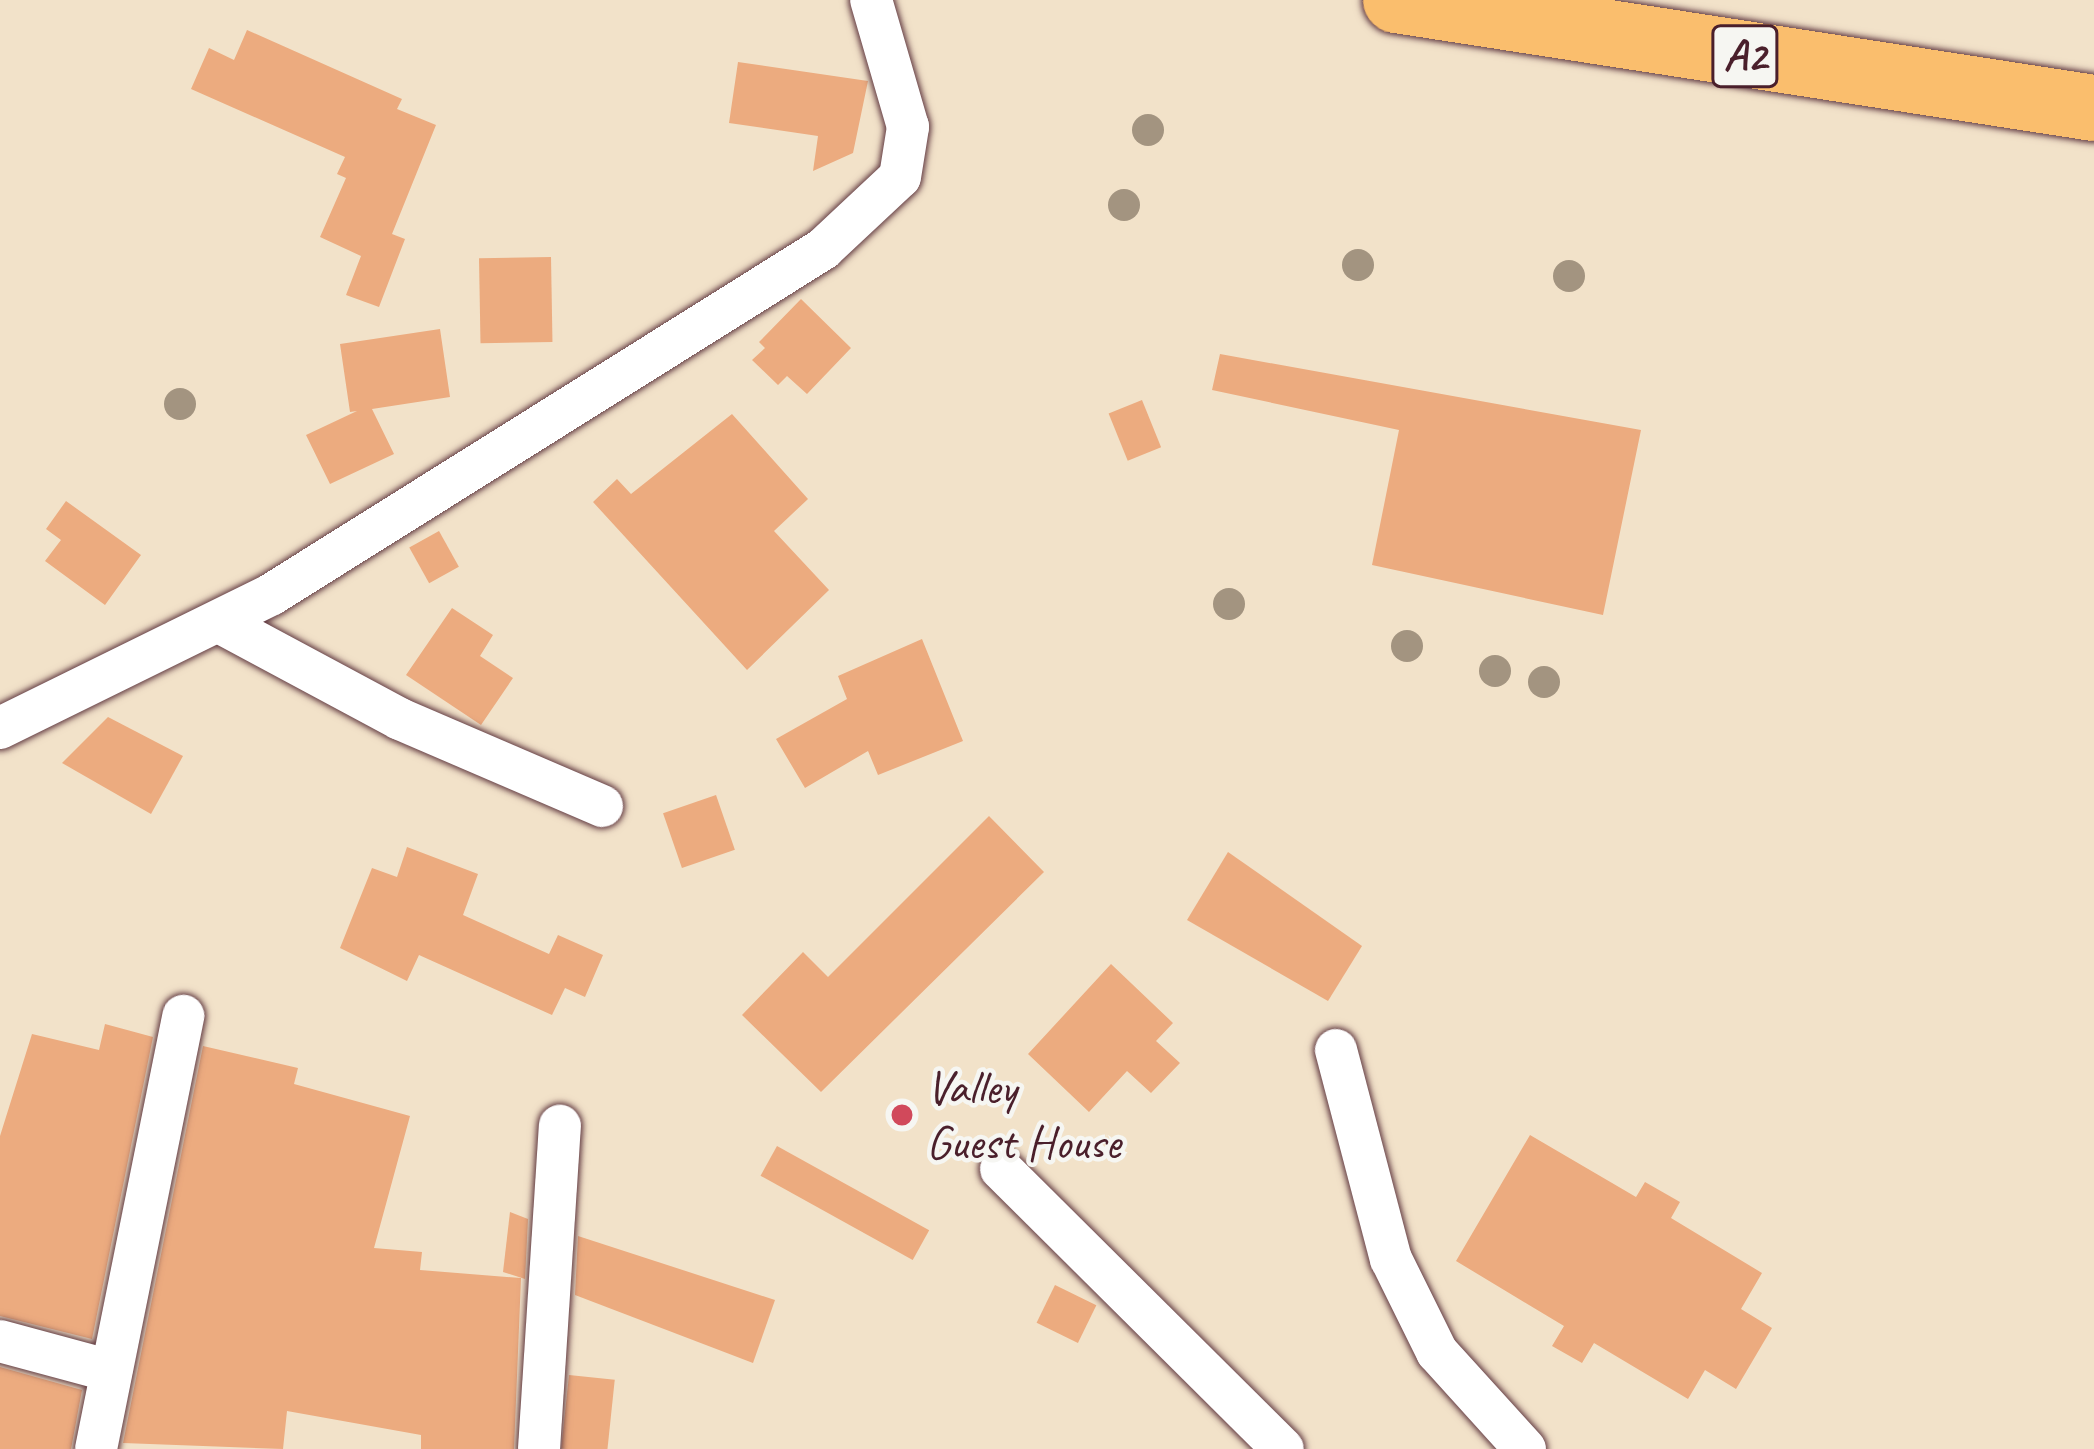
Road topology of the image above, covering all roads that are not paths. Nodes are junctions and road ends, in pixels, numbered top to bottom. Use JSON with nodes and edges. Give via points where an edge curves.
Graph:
{"nodes":[{"id":1,"x":872,"y":0,"type":"edge"},
{"id":2,"x":1396,"y":0,"type":"edge"},
{"id":3,"x":2094,"y":108,"type":"edge"},
{"id":4,"x":221,"y":623,"type":"junction"},
{"id":5,"x":0,"y":728,"type":"edge"},
{"id":6,"x":602,"y":806,"type":"dead end"},
{"id":7,"x":183,"y":1016,"type":"dead end"},
{"id":8,"x":1336,"y":1050,"type":"dead end"},
{"id":9,"x":560,"y":1126,"type":"dead end"},
{"id":10,"x":1001,"y":1169,"type":"dead end"},
{"id":11,"x":0,"y":1342,"type":"edge"},
{"id":12,"x":111,"y":1371,"type":"junction"},
{"id":13,"x":96,"y":1449,"type":"edge"},
{"id":14,"x":539,"y":1449,"type":"edge"},
{"id":15,"x":1283,"y":1449,"type":"edge"},
{"id":16,"x":1525,"y":1449,"type":"edge"}],
"edges":[{"from":1,"to":4,"type":"street","via":[[908,127],[900,177],[823,248]]},
{"from":2,"to":3,"type":"highway","number":"A2"},
{"from":4,"to":5,"type":"street"},
{"from":4,"to":6,"type":"street","via":[[400,719]]},
{"from":7,"to":12,"type":"street"},
{"from":8,"to":16,"type":"street","via":[[1391,1259],[1437,1352]]},
{"from":9,"to":14,"type":"street"},
{"from":10,"to":15,"type":"street"},
{"from":11,"to":12,"type":"street"},
{"from":12,"to":13,"type":"street"}]}
